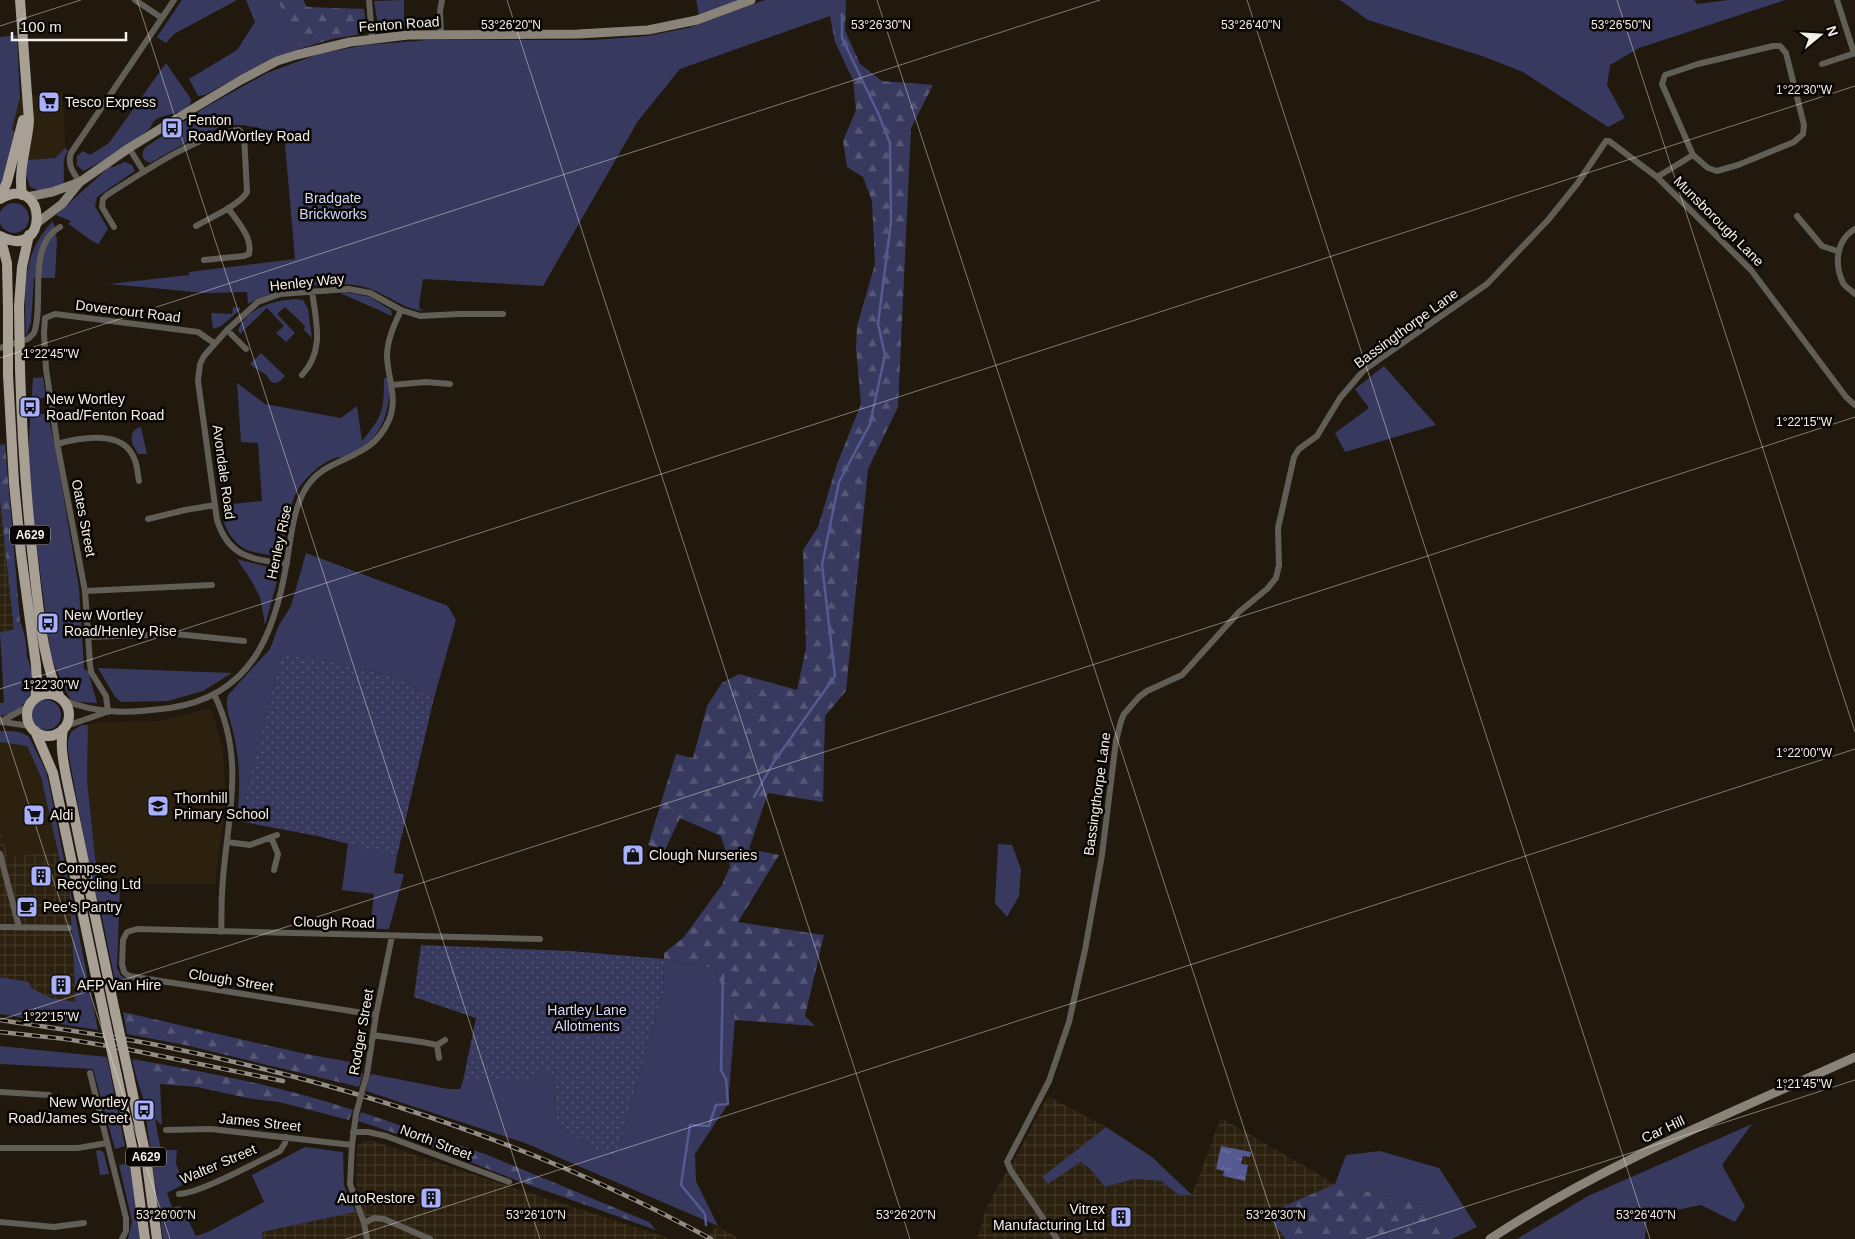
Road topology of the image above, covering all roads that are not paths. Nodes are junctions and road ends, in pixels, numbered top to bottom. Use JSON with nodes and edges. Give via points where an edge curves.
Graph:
{"nodes":[{"id":1,"x":20,"y":0,"type":"edge"},
{"id":2,"x":135,"y":0,"type":"edge"},
{"id":3,"x":174,"y":0,"type":"edge"},
{"id":4,"x":369,"y":0,"type":"edge"},
{"id":5,"x":442,"y":0,"type":"edge"},
{"id":6,"x":751,"y":0,"type":"edge"},
{"id":7,"x":1837,"y":0,"type":"edge"},
{"id":8,"x":162,"y":18,"type":"junction"},
{"id":9,"x":441,"y":35,"type":"junction"},
{"id":10,"x":372,"y":38,"type":"junction"},
{"id":11,"x":1855,"y":53,"type":"edge"},
{"id":12,"x":1822,"y":64,"type":"dead end"},
{"id":13,"x":28,"y":98,"type":"junction"},
{"id":14,"x":1606,"y":141,"type":"joint"},
{"id":15,"x":129,"y":148,"type":"junction"},
{"id":16,"x":1693,"y":155,"type":"junction"},
{"id":17,"x":144,"y":172,"type":"junction"},
{"id":18,"x":1657,"y":177,"type":"junction"},
{"id":19,"x":80,"y":182,"type":"junction"},
{"id":20,"x":24,"y":196,"type":"junction"},
{"id":21,"x":0,"y":198,"type":"edge"},
{"id":22,"x":228,"y":208,"type":"junction"},
{"id":23,"x":1797,"y":216,"type":"dead end"},
{"id":24,"x":37,"y":223,"type":"junction"},
{"id":25,"x":196,"y":226,"type":"dead end"},
{"id":26,"x":60,"y":227,"type":"dead end"},
{"id":27,"x":114,"y":227,"type":"dead end"},
{"id":28,"x":1855,"y":228,"type":"edge"},
{"id":29,"x":29,"y":235,"type":"junction"},
{"id":30,"x":0,"y":236,"type":"edge"},
{"id":31,"x":1837,"y":251,"type":"junction"},
{"id":32,"x":204,"y":260,"type":"dead end"},
{"id":33,"x":312,"y":292,"type":"junction"},
{"id":34,"x":1855,"y":294,"type":"edge"},
{"id":35,"x":401,"y":310,"type":"junction"},
{"id":36,"x":503,"y":314,"type":"dead end"},
{"id":37,"x":44,"y":326,"type":"joint"},
{"id":38,"x":227,"y":330,"type":"junction"},
{"id":39,"x":214,"y":343,"type":"junction"},
{"id":40,"x":0,"y":348,"type":"edge"},
{"id":41,"x":246,"y":350,"type":"dead end"},
{"id":42,"x":302,"y":375,"type":"dead end"},
{"id":43,"x":450,"y":384,"type":"dead end"},
{"id":44,"x":392,"y":385,"type":"junction"},
{"id":45,"x":1855,"y":405,"type":"edge"},
{"id":46,"x":58,"y":444,"type":"junction"},
{"id":47,"x":139,"y":481,"type":"dead end"},
{"id":48,"x":215,"y":505,"type":"junction"},
{"id":49,"x":148,"y":519,"type":"dead end"},
{"id":50,"x":287,"y":564,"type":"junction"},
{"id":51,"x":212,"y":585,"type":"dead end"},
{"id":52,"x":85,"y":590,"type":"junction"},
{"id":53,"x":88,"y":636,"type":"junction"},
{"id":54,"x":244,"y":641,"type":"dead end"},
{"id":55,"x":214,"y":694,"type":"junction"},
{"id":56,"x":61,"y":699,"type":"junction"},
{"id":57,"x":32,"y":703,"type":"junction"},
{"id":58,"x":108,"y":712,"type":"junction"},
{"id":59,"x":1,"y":722,"type":"edge"},
{"id":60,"x":65,"y":728,"type":"junction"},
{"id":61,"x":32,"y":729,"type":"junction"},
{"id":62,"x":227,"y":842,"type":"junction"},
{"id":63,"x":0,"y":854,"type":"edge"},
{"id":64,"x":274,"y":870,"type":"dead end"},
{"id":65,"x":0,"y":927,"type":"edge"},
{"id":66,"x":19,"y":927,"type":"junction"},
{"id":67,"x":69,"y":928,"type":"dead end"},
{"id":68,"x":127,"y":932,"type":"joint"},
{"id":69,"x":222,"y":932,"type":"junction"},
{"id":70,"x":392,"y":936,"type":"junction"},
{"id":71,"x":540,"y":939,"type":"dead end"},
{"id":72,"x":376,"y":1015,"type":"junction"},
{"id":73,"x":373,"y":1035,"type":"junction"},
{"id":74,"x":445,"y":1040,"type":"dead end"},
{"id":75,"x":438,"y":1045,"type":"junction"},
{"id":76,"x":439,"y":1058,"type":"dead end"},
{"id":77,"x":1855,"y":1058,"type":"edge"},
{"id":78,"x":90,"y":1073,"type":"dead end"},
{"id":79,"x":0,"y":1092,"type":"edge"},
{"id":80,"x":49,"y":1095,"type":"dead end"},
{"id":81,"x":166,"y":1130,"type":"dead end"},
{"id":82,"x":353,"y":1132,"type":"junction"},
{"id":83,"x":286,"y":1137,"type":"junction"},
{"id":84,"x":107,"y":1143,"type":"junction"},
{"id":85,"x":352,"y":1145,"type":"junction"},
{"id":86,"x":0,"y":1148,"type":"edge"},
{"id":87,"x":509,"y":1182,"type":"dead end"},
{"id":88,"x":180,"y":1194,"type":"dead end"},
{"id":89,"x":0,"y":1222,"type":"edge"},
{"id":90,"x":84,"y":1223,"type":"dead end"},
{"id":91,"x":364,"y":1223,"type":"junction"},
{"id":92,"x":122,"y":1239,"type":"edge"},
{"id":93,"x":145,"y":1239,"type":"edge"},
{"id":94,"x":157,"y":1239,"type":"edge"},
{"id":95,"x":367,"y":1239,"type":"edge"},
{"id":96,"x":430,"y":1239,"type":"edge"},
{"id":97,"x":1057,"y":1239,"type":"edge"},
{"id":98,"x":1490,"y":1239,"type":"edge"}],
"edges":[{"from":1,"to":13,"type":"main road"},
{"from":2,"to":8,"type":"street"},
{"from":3,"to":8,"type":"street"},
{"from":4,"to":10,"type":"street"},
{"from":5,"to":9,"type":"street"},
{"from":6,"to":9,"type":"street","name":"Fenton Road","via":[[697,20],[648,30]]},
{"from":7,"to":11,"type":"street"},
{"from":8,"to":19,"type":"street","via":[[71,153],[71,168]]},
{"from":9,"to":10,"type":"street","name":"Fenton Road"},
{"from":10,"to":15,"type":"street","name":"Fenton Road","via":[[277,61]]},
{"from":11,"to":12,"type":"street"},
{"from":13,"to":20,"type":"main road","via":[[29,121],[20,182]]},
{"from":13,"to":21,"type":"main road","via":[[14,161]]},
{"from":14,"to":18,"type":"street","name":"Munsborough Lane"},
{"from":14,"to":97,"type":"street","name":"Bassingthorpe Lane","via":[[1548,220],[1487,284],[1364,370],[1346,391],[1317,436],[1299,449],[1294,457],[1278,528],[1276,578],[1239,612],[1182,675],[1138,697],[1124,714],[1116,741],[1102,855],[1085,950],[1068,1022],[1049,1081],[1008,1162]]},
{"from":15,"to":17,"type":"street"},
{"from":15,"to":19,"type":"street","name":"Fenton Road"},
{"from":16,"to":16,"type":"street","via":[[1662,84],[1665,75],[1698,64],[1780,46],[1786,53],[1804,125],[1803,134],[1794,142],[1717,171]]},
{"from":16,"to":18,"type":"street"},
{"from":17,"to":22,"type":"street","via":[[214,135],[239,130],[244,135],[247,192]]},
{"from":17,"to":27,"type":"street","via":[[103,200],[102,207]]},
{"from":18,"to":45,"type":"street","name":"Munsborough Lane","via":[[1752,270]]},
{"from":19,"to":20,"type":"street","name":"Fenton Road","via":[[52,192]]},
{"from":19,"to":24,"type":"street","name":"Fenton Road","via":[[62,204]]},
{"from":20,"to":21,"type":"main road","via":[[14,194]]},
{"from":20,"to":24,"type":"main road","via":[[36,208]]},
{"from":22,"to":25,"type":"street"},
{"from":22,"to":32,"type":"street","via":[[247,237],[249,254]]},
{"from":23,"to":31,"type":"street","via":[[1822,246]]},
{"from":24,"to":29,"type":"main road","number":"A629"},
{"from":26,"to":40,"type":"street","via":[[50,233],[42,248],[34,333],[28,339]]},
{"from":28,"to":31,"type":"street"},
{"from":29,"to":30,"type":"main road","number":"A629","via":[[15,241]]},
{"from":29,"to":56,"type":"main road","number":"A629","bridge":true,"via":[[19,306],[24,451],[46,660]]},
{"from":30,"to":57,"type":"main road","number":"A629","bridge":true,"via":[[7,264],[8,375],[14,483],[36,665],[37,682]]},
{"from":31,"to":34,"type":"street","via":[[1843,285]]},
{"from":33,"to":35,"type":"street","name":"Henley Way","via":[[359,290]]},
{"from":33,"to":38,"type":"street","name":"Henley Way","via":[[280,294],[258,302]]},
{"from":33,"to":42,"type":"street","via":[[316,351],[313,362]]},
{"from":35,"to":36,"type":"street","name":"Henley Way","via":[[429,317]]},
{"from":35,"to":44,"type":"street","name":"Henley Rise","via":[[388,344]]},
{"from":37,"to":39,"type":"street","name":"Dovercourt Road","via":[[45,318],[54,314],[198,332]]},
{"from":37,"to":46,"type":"street","name":"Oates Street","via":[[49,395]]},
{"from":38,"to":39,"type":"street","name":"Henley Way"},
{"from":38,"to":41,"type":"street"},
{"from":39,"to":48,"type":"street","name":"Avondale Road","via":[[200,364],[198,381]]},
{"from":43,"to":44,"type":"street"},
{"from":44,"to":50,"type":"street","name":"Henley Rise","via":[[392,409],[384,430],[376,440],[359,454],[328,467],[306,489],[298,508]]},
{"from":46,"to":47,"type":"street","via":[[87,437],[123,444],[134,457]]},
{"from":46,"to":52,"type":"street","name":"Oates Street"},
{"from":48,"to":49,"type":"street"},
{"from":48,"to":50,"type":"street","name":"Avondale Road","via":[[221,532],[230,546],[245,556]]},
{"from":50,"to":55,"type":"street","name":"Henley Rise","via":[[278,605],[262,648],[244,672]]},
{"from":51,"to":52,"type":"street"},
{"from":52,"to":53,"type":"street","name":"Oates Street"},
{"from":53,"to":54,"type":"street","via":[[176,634]]},
{"from":53,"to":58,"type":"street","name":"Oates Street","via":[[91,672],[103,690]]},
{"from":55,"to":58,"type":"street","name":"Henley Rise","via":[[180,706]]},
{"from":55,"to":62,"type":"street","via":[[225,723],[232,760],[233,795]]},
{"from":56,"to":57,"type":"main road","via":[[50,694],[39,696]]},
{"from":56,"to":58,"type":"street","name":"Henley Rise","via":[[82,708]]},
{"from":56,"to":60,"type":"main road","number":"A629","via":[[69,713]]},
{"from":57,"to":59,"type":"street"},
{"from":57,"to":61,"type":"main road","number":"A629","via":[[27,716]]},
{"from":58,"to":60,"type":"street","name":"Henley Rise"},
{"from":59,"to":61,"type":"street"},
{"from":60,"to":61,"type":"main road","via":[[52,736]]},
{"from":60,"to":94,"type":"main road","number":"A629","bridge":true,"via":[[61,739],[66,776],[146,1158]]},
{"from":61,"to":93,"type":"main road","number":"A629","bridge":true,"via":[[53,773],[132,1151]]},
{"from":62,"to":64,"type":"street","via":[[250,845],[274,836],[278,854]]},
{"from":62,"to":69,"type":"street"},
{"from":63,"to":66,"type":"street"},
{"from":65,"to":66,"type":"street"},
{"from":66,"to":67,"type":"street"},
{"from":68,"to":69,"type":"street","name":"Clough Road","via":[[137,929]]},
{"from":68,"to":72,"type":"street","name":"Clough Street","via":[[123,940],[122,964],[129,976]]},
{"from":69,"to":70,"type":"street","name":"Clough Road"},
{"from":70,"to":71,"type":"street","name":"Clough Road"},
{"from":70,"to":72,"type":"street","name":"Rodger Street"},
{"from":72,"to":73,"type":"street","name":"Rodger Street"},
{"from":73,"to":75,"type":"street"},
{"from":73,"to":82,"type":"street","name":"Rodger Street","bridge":true},
{"from":74,"to":75,"type":"street"},
{"from":75,"to":76,"type":"street"},
{"from":77,"to":98,"type":"street","name":"Car Hill","via":[[1592,1179]]},
{"from":78,"to":84,"type":"street"},
{"from":79,"to":80,"type":"street"},
{"from":81,"to":83,"type":"street","name":"James Street","via":[[211,1129]]},
{"from":82,"to":85,"type":"street","name":"Rodger Street"},
{"from":82,"to":87,"type":"street","name":"North Street","via":[[386,1136]]},
{"from":83,"to":85,"type":"street","name":"James Street"},
{"from":83,"to":88,"type":"street","name":"Walter Street","via":[[280,1151],[212,1183]]},
{"from":84,"to":86,"type":"street","via":[[78,1148]]},
{"from":84,"to":92,"type":"street","via":[[126,1218]]},
{"from":85,"to":91,"type":"street","name":"Rodger Street","via":[[350,1184]]},
{"from":89,"to":90,"type":"street","via":[[54,1227]]},
{"from":91,"to":95,"type":"street","name":"Rodger Street"},
{"from":91,"to":96,"type":"street","via":[[374,1218],[384,1219]]}]}
